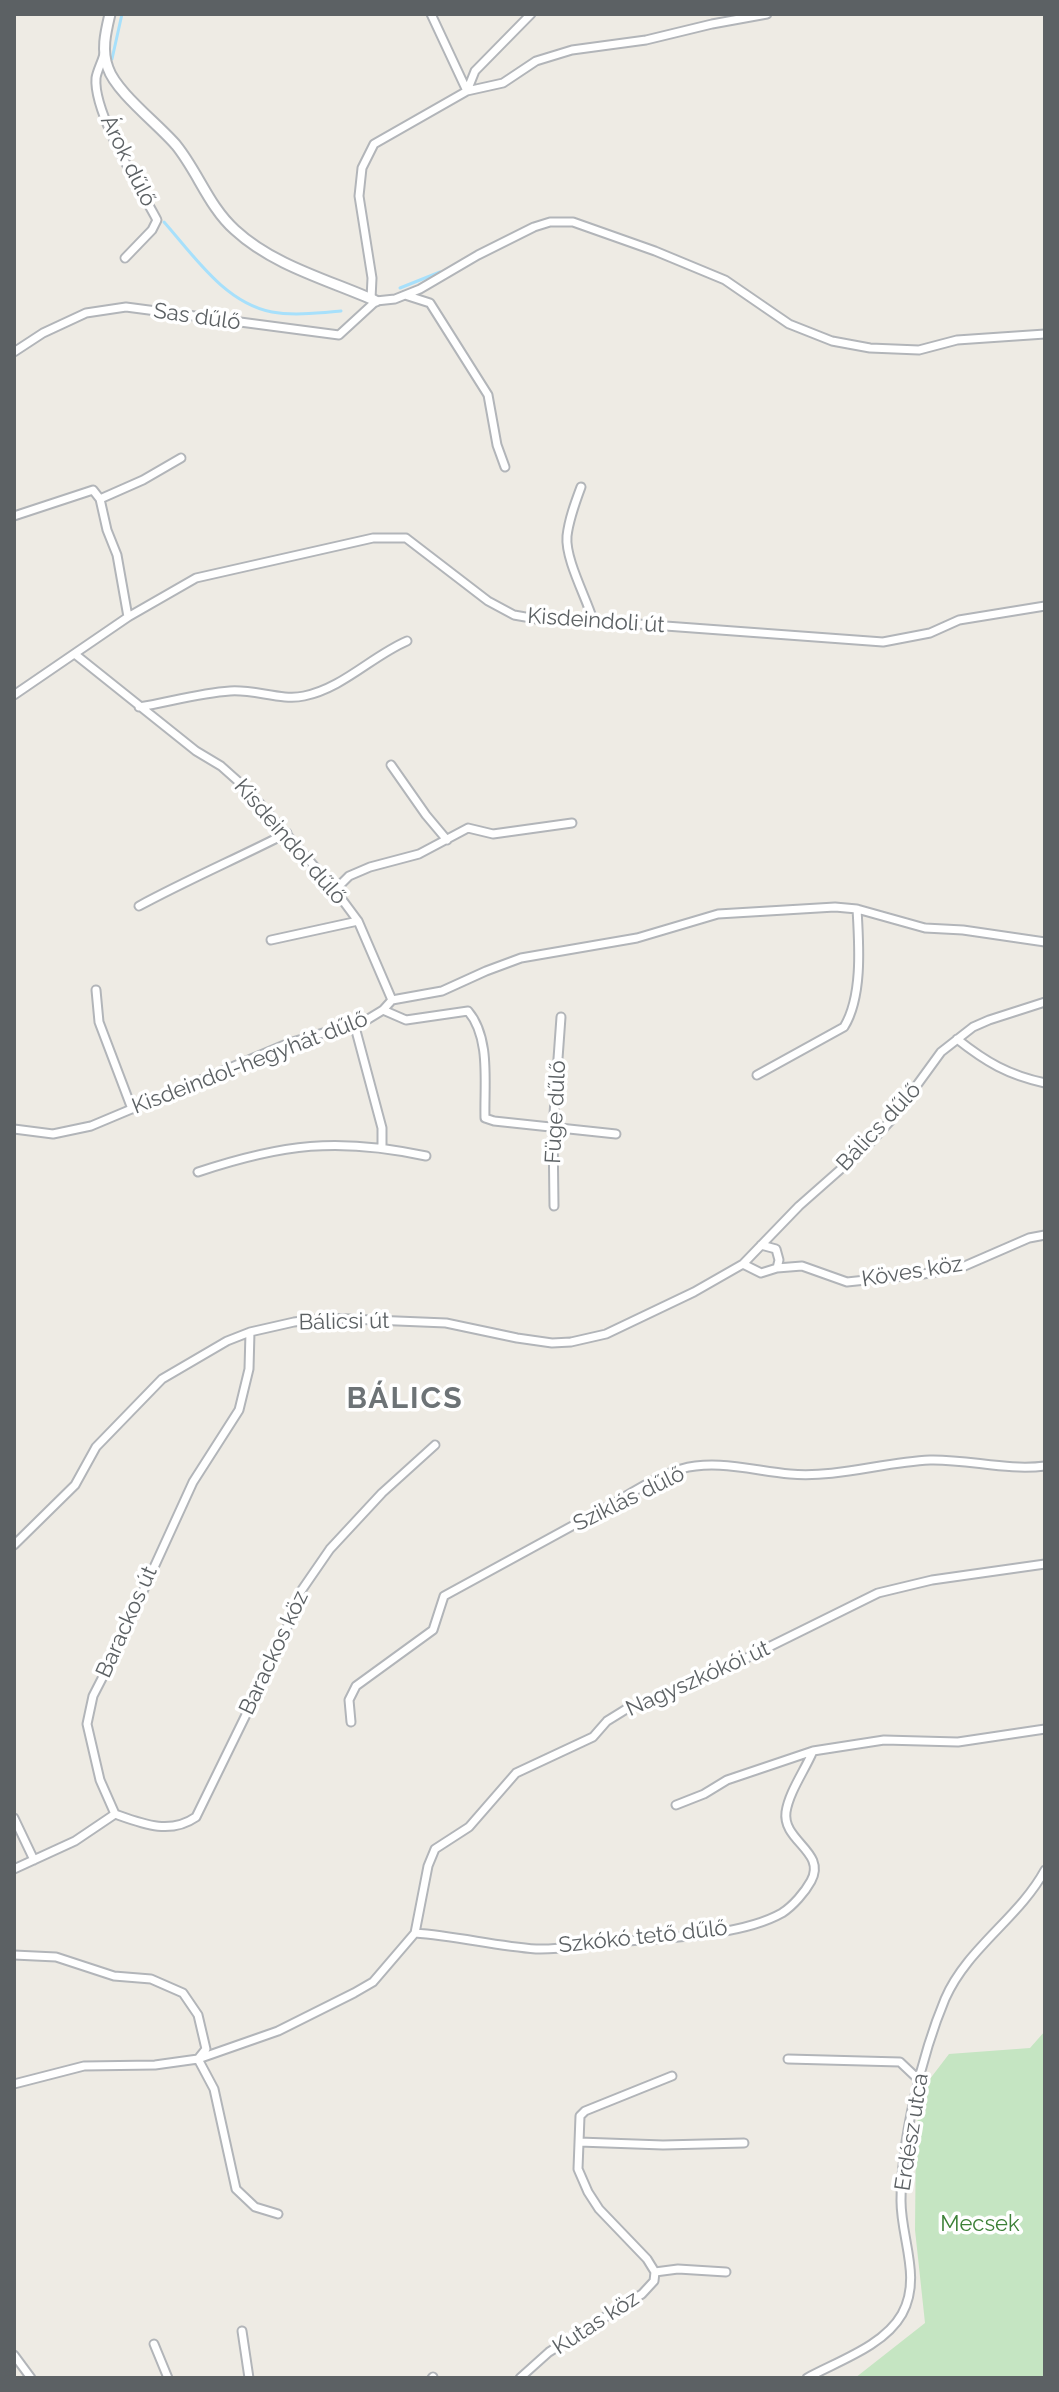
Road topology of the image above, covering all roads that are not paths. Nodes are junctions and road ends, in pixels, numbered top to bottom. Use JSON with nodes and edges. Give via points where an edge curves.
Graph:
{"nodes":[{"id":1,"x":110,"y":14,"type":"edge"},
{"id":2,"x":431,"y":14,"type":"edge"},
{"id":3,"x":531,"y":14,"type":"edge"},
{"id":4,"x":767,"y":14,"type":"edge"},
{"id":5,"x":104,"y":54,"type":"junction"},
{"id":6,"x":467,"y":91,"type":"junction"},
{"id":7,"x":125,"y":258,"type":"dead end"},
{"id":8,"x":403,"y":295,"type":"junction"},
{"id":9,"x":374,"y":300,"type":"junction"},
{"id":10,"x":1045,"y":334,"type":"edge"},
{"id":11,"x":14,"y":352,"type":"edge"},
{"id":12,"x":181,"y":458,"type":"dead end"},
{"id":13,"x":505,"y":467,"type":"dead end"},
{"id":14,"x":581,"y":487,"type":"dead end"},
{"id":15,"x":100,"y":499,"type":"junction"},
{"id":16,"x":14,"y":516,"type":"edge"},
{"id":17,"x":1045,"y":606,"type":"edge"},
{"id":18,"x":128,"y":617,"type":"junction"},
{"id":19,"x":593,"y":620,"type":"junction"},
{"id":20,"x":407,"y":641,"type":"dead end"},
{"id":21,"x":76,"y":655,"type":"junction"},
{"id":22,"x":14,"y":695,"type":"edge"},
{"id":23,"x":139,"y":707,"type":"junction"},
{"id":24,"x":391,"y":765,"type":"dead end"},
{"id":25,"x":572,"y":823,"type":"dead end"},
{"id":26,"x":287,"y":833,"type":"junction"},
{"id":27,"x":447,"y":840,"type":"junction"},
{"id":28,"x":335,"y":890,"type":"junction"},
{"id":29,"x":139,"y":906,"type":"dead end"},
{"id":30,"x":857,"y":909,"type":"junction"},
{"id":31,"x":358,"y":921,"type":"junction"},
{"id":32,"x":271,"y":940,"type":"dead end"},
{"id":33,"x":1045,"y":942,"type":"edge"},
{"id":34,"x":96,"y":990,"type":"dead end"},
{"id":35,"x":392,"y":1000,"type":"junction"},
{"id":36,"x":1045,"y":1002,"type":"edge"},
{"id":37,"x":383,"y":1010,"type":"junction"},
{"id":38,"x":561,"y":1017,"type":"dead end"},
{"id":39,"x":355,"y":1027,"type":"junction"},
{"id":40,"x":957,"y":1039,"type":"junction"},
{"id":41,"x":757,"y":1075,"type":"dead end"},
{"id":42,"x":1045,"y":1083,"type":"edge"},
{"id":43,"x":132,"y":1109,"type":"junction"},
{"id":44,"x":553,"y":1128,"type":"junction"},
{"id":45,"x":14,"y":1129,"type":"edge"},
{"id":46,"x":616,"y":1134,"type":"dead end"},
{"id":47,"x":382,"y":1147,"type":"junction"},
{"id":48,"x":426,"y":1156,"type":"dead end"},
{"id":49,"x":198,"y":1172,"type":"dead end"},
{"id":50,"x":554,"y":1206,"type":"dead end"},
{"id":51,"x":1045,"y":1235,"type":"edge"},
{"id":52,"x":761,"y":1245,"type":"junction"},
{"id":53,"x":743,"y":1264,"type":"junction"},
{"id":54,"x":777,"y":1268,"type":"junction"},
{"id":55,"x":250,"y":1332,"type":"junction"},
{"id":56,"x":435,"y":1445,"type":"dead end"},
{"id":57,"x":1045,"y":1466,"type":"edge"},
{"id":58,"x":14,"y":1545,"type":"edge"},
{"id":59,"x":1045,"y":1564,"type":"edge"},
{"id":60,"x":351,"y":1722,"type":"dead end"},
{"id":61,"x":1045,"y":1729,"type":"edge"},
{"id":62,"x":813,"y":1751,"type":"junction"},
{"id":63,"x":676,"y":1805,"type":"dead end"},
{"id":64,"x":115,"y":1814,"type":"junction"},
{"id":65,"x":14,"y":1818,"type":"edge"},
{"id":66,"x":34,"y":1860,"type":"junction"},
{"id":67,"x":14,"y":1869,"type":"edge"},
{"id":68,"x":1045,"y":1870,"type":"edge"},
{"id":69,"x":415,"y":1933,"type":"junction"},
{"id":70,"x":14,"y":1955,"type":"edge"},
{"id":71,"x":198,"y":2059,"type":"junction"},
{"id":72,"x":788,"y":2059,"type":"dead end"},
{"id":73,"x":672,"y":2076,"type":"dead end"},
{"id":74,"x":918,"y":2079,"type":"junction"},
{"id":75,"x":14,"y":2084,"type":"edge"},
{"id":76,"x":579,"y":2142,"type":"junction"},
{"id":77,"x":744,"y":2143,"type":"dead end"},
{"id":78,"x":278,"y":2214,"type":"dead end"},
{"id":79,"x":655,"y":2272,"type":"junction"},
{"id":80,"x":726,"y":2272,"type":"dead end"},
{"id":81,"x":242,"y":2331,"type":"dead end"},
{"id":82,"x":154,"y":2344,"type":"dead end"},
{"id":83,"x":14,"y":2355,"type":"edge"},
{"id":84,"x":31,"y":2378,"type":"edge"},
{"id":85,"x":168,"y":2378,"type":"edge"},
{"id":86,"x":249,"y":2378,"type":"edge"},
{"id":87,"x":520,"y":2378,"type":"edge"},
{"id":88,"x":807,"y":2378,"type":"edge"}],
"edges":[{"from":1,"to":5,"type":"street"},
{"from":2,"to":6,"type":"street"},
{"from":3,"to":6,"type":"street","via":[[475,71]]},
{"from":4,"to":6,"type":"street","via":[[572,50],[536,61],[503,83]]},
{"from":5,"to":7,"type":"street","name":"Árok dűlő","via":[[96,78],[100,102],[157,220]]},
{"from":5,"to":9,"type":"street","via":[[118,85],[175,144],[235,231],[286,262]]},
{"from":6,"to":9,"type":"street","via":[[374,144],[362,168],[359,196]]},
{"from":8,"to":9,"type":"street"},
{"from":8,"to":10,"type":"street","via":[[515,235],[550,222],[573,222],[725,280],[789,324],[832,341],[919,350],[957,340]]},
{"from":8,"to":13,"type":"street","via":[[430,303],[478,377],[488,395]]},
{"from":9,"to":11,"type":"street","name":"Sas dűlő","via":[[339,335],[135,308],[86,313]]},
{"from":12,"to":15,"type":"street"},
{"from":14,"to":19,"type":"street","via":[[566,539]]},
{"from":15,"to":16,"type":"street","via":[[93,490]]},
{"from":15,"to":18,"type":"street"},
{"from":17,"to":19,"type":"street","name":"Kisdeindoli út","via":[[959,620],[930,633],[883,642]]},
{"from":18,"to":19,"type":"street","name":"Kisdeindoli út","via":[[196,578],[392,537],[406,538],[514,615]]},
{"from":18,"to":21,"type":"street","name":"Kisdeindoli út"},
{"from":20,"to":23,"type":"street","via":[[303,697],[229,691]]},
{"from":21,"to":22,"type":"street","name":"Kisdeindoli út"},
{"from":21,"to":23,"type":"street","name":"Kisdeindol dűlő"},
{"from":23,"to":26,"type":"street","name":"Kisdeindol dűlő","via":[[221,766]]},
{"from":24,"to":27,"type":"street"},
{"from":25,"to":27,"type":"street","via":[[493,834],[468,828]]},
{"from":26,"to":28,"type":"street","name":"Kisdeindol dűlő"},
{"from":26,"to":29,"type":"street"},
{"from":27,"to":28,"type":"street","via":[[349,876]]},
{"from":28,"to":31,"type":"street","name":"Kisdeindol dűlő"},
{"from":30,"to":33,"type":"street","name":"Kisdeindol-hegyhát dűlő","via":[[925,928]]},
{"from":30,"to":35,"type":"street","name":"Kisdeindol-hegyhát dűlő","via":[[718,914],[637,938],[521,958],[442,991]]},
{"from":30,"to":41,"type":"street","via":[[860,953],[844,1027]]},
{"from":31,"to":32,"type":"street"},
{"from":31,"to":35,"type":"street","name":"Kisdeindol dűlő"},
{"from":34,"to":43,"type":"street","via":[[99,1022]]},
{"from":35,"to":37,"type":"street","name":"Kisdeindol-hegyhát dűlő"},
{"from":36,"to":40,"type":"street","name":"Bálics dűlő","via":[[989,1020]]},
{"from":37,"to":39,"type":"street","name":"Kisdeindol-hegyhát dűlő"},
{"from":37,"to":44,"type":"street","via":[[406,1020],[468,1011],[477,1022],[484,1056],[485,1118]]},
{"from":38,"to":44,"type":"street","name":"Füge dűlő"},
{"from":39,"to":43,"type":"street","name":"Kisdeindol-hegyhát dűlő","via":[[289,1043]]},
{"from":39,"to":47,"type":"street","via":[[382,1128]]},
{"from":40,"to":42,"type":"street","via":[[986,1062]]},
{"from":40,"to":52,"type":"street","name":"Bálics dűlő","via":[[941,1052],[884,1127]]},
{"from":43,"to":45,"type":"street","name":"Kisdeindol-hegyhát dűlő","via":[[53,1134]]},
{"from":44,"to":46,"type":"street"},
{"from":44,"to":50,"type":"street","name":"Füge dűlő"},
{"from":47,"to":48,"type":"street"},
{"from":47,"to":49,"type":"street","via":[[301,1146]]},
{"from":51,"to":54,"type":"street","name":"Köves köz","via":[[960,1268],[923,1274],[847,1282],[802,1266]]},
{"from":52,"to":53,"type":"street","name":"Bálicsi út"},
{"from":52,"to":54,"type":"street","via":[[777,1252]]},
{"from":53,"to":54,"type":"street","via":[[761,1273]]},
{"from":53,"to":55,"type":"street","name":"Bálicsi út","via":[[619,1328],[571,1342],[517,1338],[446,1323],[325,1318]]},
{"from":55,"to":58,"type":"street","name":"Bálicsi út","via":[[162,1379],[96,1447],[75,1485]]},
{"from":55,"to":64,"type":"street","name":"Barackos út","via":[[249,1369],[239,1410],[193,1482],[93,1696],[87,1724],[100,1780]]},
{"from":56,"to":64,"type":"street","name":"Barackos köz","via":[[330,1549],[299,1594],[283,1639],[196,1817],[185,1825],[152,1827]]},
{"from":57,"to":60,"type":"street","name":"Sziklás dűlő","via":[[926,1460],[834,1474],[681,1469],[444,1596],[433,1630],[356,1686],[349,1700]]},
{"from":59,"to":69,"type":"street","name":"Nagyszkókói út","via":[[878,1593],[694,1684],[628,1708],[593,1737],[516,1773],[469,1827],[435,1849]]},
{"from":61,"to":62,"type":"street","via":[[958,1742],[884,1740]]},
{"from":62,"to":63,"type":"street","via":[[727,1780]]},
{"from":62,"to":69,"type":"street","name":"Szkókó tető dűlő","via":[[786,1812],[791,1831],[815,1867],[808,1886],[782,1913],[711,1933],[538,1949]]},
{"from":64,"to":66,"type":"street"},
{"from":65,"to":66,"type":"street"},
{"from":66,"to":67,"type":"street"},
{"from":68,"to":74,"type":"street","name":"Erdész utca","via":[[956,1976]]},
{"from":69,"to":71,"type":"street","name":"Nagyszkókói út","via":[[373,1982],[278,2031]]},
{"from":70,"to":71,"type":"street","via":[[56,1957],[114,1976],[151,1979],[183,1993],[198,2015],[206,2049]]},
{"from":71,"to":75,"type":"street","name":"Nagyszkókói út","via":[[84,2066]]},
{"from":71,"to":78,"type":"street","via":[[214,2089],[236,2189],[255,2207]]},
{"from":72,"to":74,"type":"street","via":[[900,2062]]},
{"from":73,"to":76,"type":"street","name":"Kutas köz","via":[[585,2111]]},
{"from":74,"to":88,"type":"street","name":"Erdész utca","via":[[901,2201],[911,2268],[905,2307],[876,2340]]},
{"from":76,"to":77,"type":"street"},
{"from":76,"to":79,"type":"street","name":"Kutas köz","via":[[578,2169],[588,2192]]},
{"from":79,"to":80,"type":"street"},
{"from":79,"to":87,"type":"street","name":"Kutas köz","via":[[642,2294],[549,2352]]},
{"from":81,"to":86,"type":"street"},
{"from":82,"to":85,"type":"street"},
{"from":83,"to":84,"type":"street"}]}
